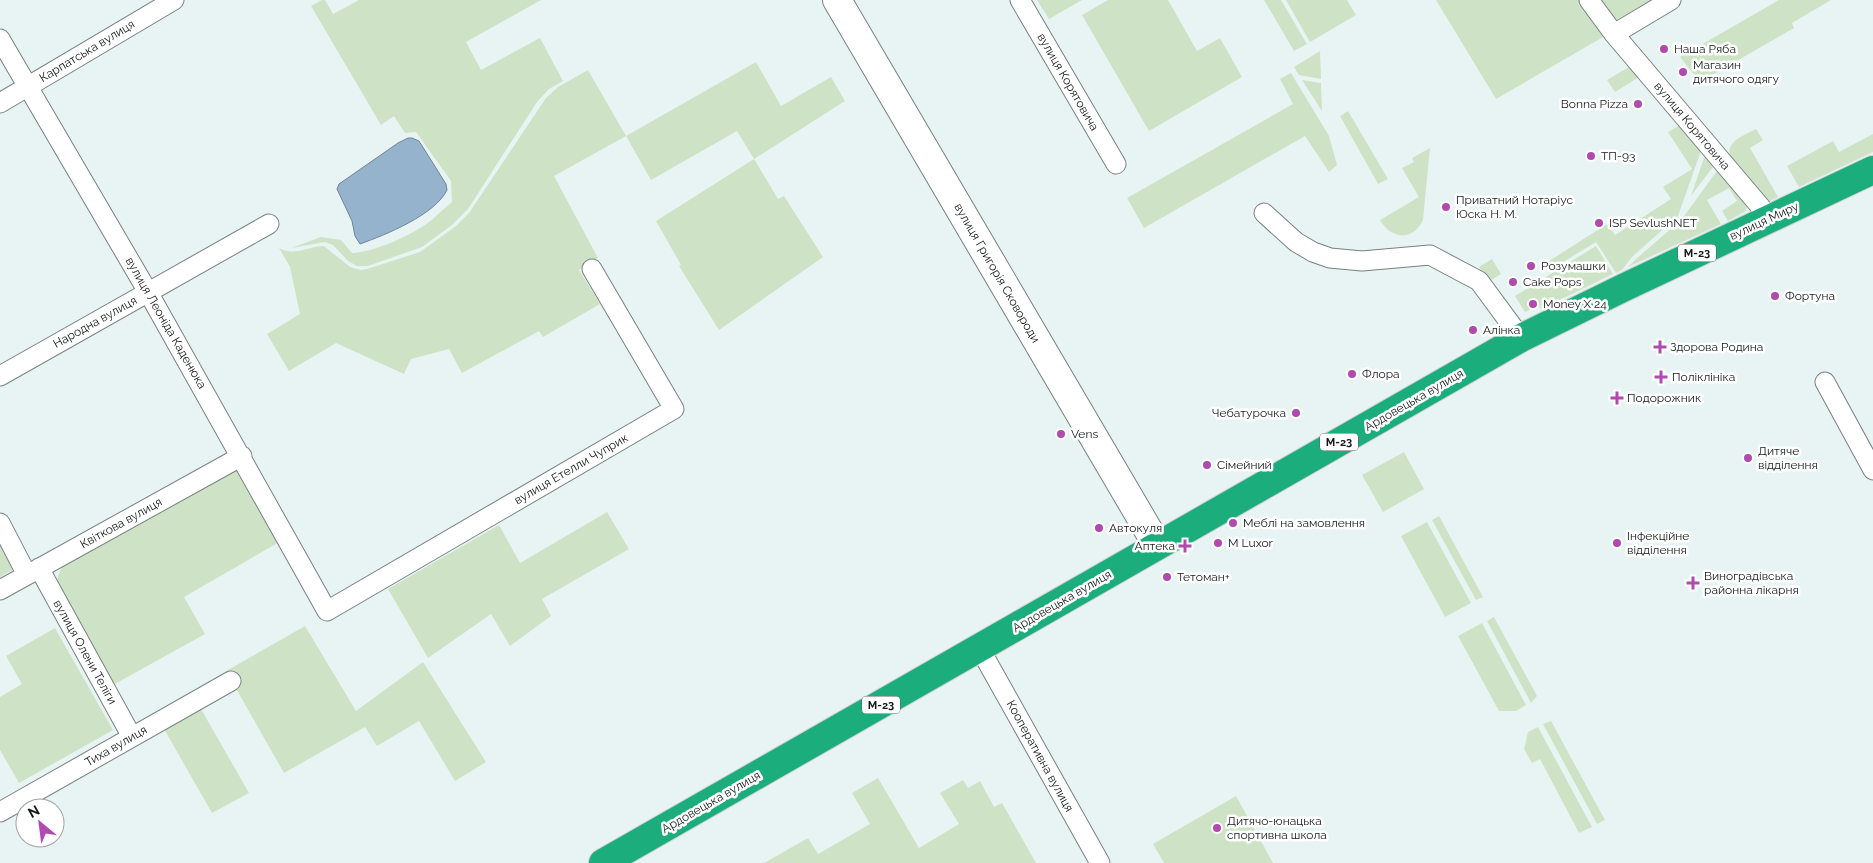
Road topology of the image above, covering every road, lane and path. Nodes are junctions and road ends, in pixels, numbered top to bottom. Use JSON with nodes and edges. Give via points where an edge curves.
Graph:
{"nodes":[{"id":1,"x":174,"y":0,"type":"edge"},
{"id":2,"x":837,"y":0,"type":"edge"},
{"id":3,"x":1020,"y":0,"type":"edge"},
{"id":4,"x":1589,"y":0,"type":"edge"},
{"id":5,"x":1671,"y":0,"type":"edge"},
{"id":6,"x":1614,"y":34,"type":"junction"},
{"id":7,"x":0,"y":39,"type":"edge"},
{"id":8,"x":28,"y":86,"type":"junction"},
{"id":9,"x":0,"y":102,"type":"edge"},
{"id":10,"x":1116,"y":164,"type":"dead end"},
{"id":11,"x":1873,"y":170,"type":"edge"},
{"id":12,"x":1264,"y":213,"type":"dead end"},
{"id":13,"x":1770,"y":218,"type":"junction"},
{"id":14,"x":269,"y":224,"type":"dead end"},
{"id":15,"x":592,"y":269,"type":"dead end"},
{"id":16,"x":148,"y":292,"type":"junction"},
{"id":17,"x":1522,"y":338,"type":"junction"},
{"id":18,"x":0,"y":376,"type":"edge"},
{"id":19,"x":1825,"y":382,"type":"dead end"},
{"id":20,"x":242,"y":456,"type":"junction"},
{"id":21,"x":1873,"y":470,"type":"edge"},
{"id":22,"x":0,"y":523,"type":"edge"},
{"id":23,"x":1157,"y":546,"type":"junction"},
{"id":24,"x":33,"y":571,"type":"junction"},
{"id":25,"x":0,"y":590,"type":"edge"},
{"id":26,"x":327,"y":611,"type":"joint"},
{"id":27,"x":980,"y":649,"type":"junction"},
{"id":28,"x":231,"y":680,"type":"dead end"},
{"id":29,"x":132,"y":737,"type":"junction"},
{"id":30,"x":0,"y":812,"type":"edge"},
{"id":31,"x":603,"y":863,"type":"edge"},
{"id":32,"x":1100,"y":863,"type":"edge"}],
"edges":[{"from":1,"to":8,"type":"street","name":"Карпатська вулиця"},
{"from":2,"to":23,"type":"main road","name":"вулиця Григорія Сковороди"},
{"from":3,"to":10,"type":"street","name":"вулиця Корятовича"},
{"from":4,"to":6,"type":"street","name":"вулиця Корятовича"},
{"from":5,"to":6,"type":"street"},
{"from":6,"to":13,"type":"street","name":"вулиця Корятовича"},
{"from":7,"to":8,"type":"street","name":"вулиця Леоніда Каденюка"},
{"from":8,"to":9,"type":"street","name":"Карпатська вулиця"},
{"from":8,"to":16,"type":"street","name":"вулиця Леоніда Каденюка"},
{"from":11,"to":13,"type":"highway","name":"вулиця Миру","number":"М-23"},
{"from":12,"to":17,"type":"street","via":[[1296,242],[1330,258],[1362,261],[1430,255],[1479,281]]},
{"from":13,"to":17,"type":"highway","name":"вулиця Миру","number":"М-23"},
{"from":14,"to":16,"type":"street","name":"Народна вулиця"},
{"from":15,"to":26,"type":"street","name":"вулиця Етелли Чуприк","via":[[674,409]]},
{"from":16,"to":18,"type":"street","name":"Народна вулиця"},
{"from":16,"to":20,"type":"street","name":"вулиця Леоніда Каденюка"},
{"from":17,"to":23,"type":"highway","name":"Ардовецька вулиця","number":"М-23"},
{"from":19,"to":21,"type":"street"},
{"from":20,"to":24,"type":"street","name":"Квіткова вулиця"},
{"from":20,"to":26,"type":"street","name":"вулиця Леоніда Каденюка"},
{"from":22,"to":24,"type":"street","name":"вулиця Олени Теліги"},
{"from":23,"to":27,"type":"highway","name":"Ардовецька вулиця","number":"М-23"},
{"from":24,"to":25,"type":"street","name":"Квіткова вулиця"},
{"from":24,"to":29,"type":"street","name":"вулиця Олени Теліги"},
{"from":27,"to":31,"type":"highway","name":"Ардовецька вулиця","number":"М-23"},
{"from":27,"to":32,"type":"street","name":"Кооперативна вулиця"},
{"from":28,"to":29,"type":"street","name":"Тиха вулиця"},
{"from":29,"to":30,"type":"street","name":"Тиха вулиця"}]}
